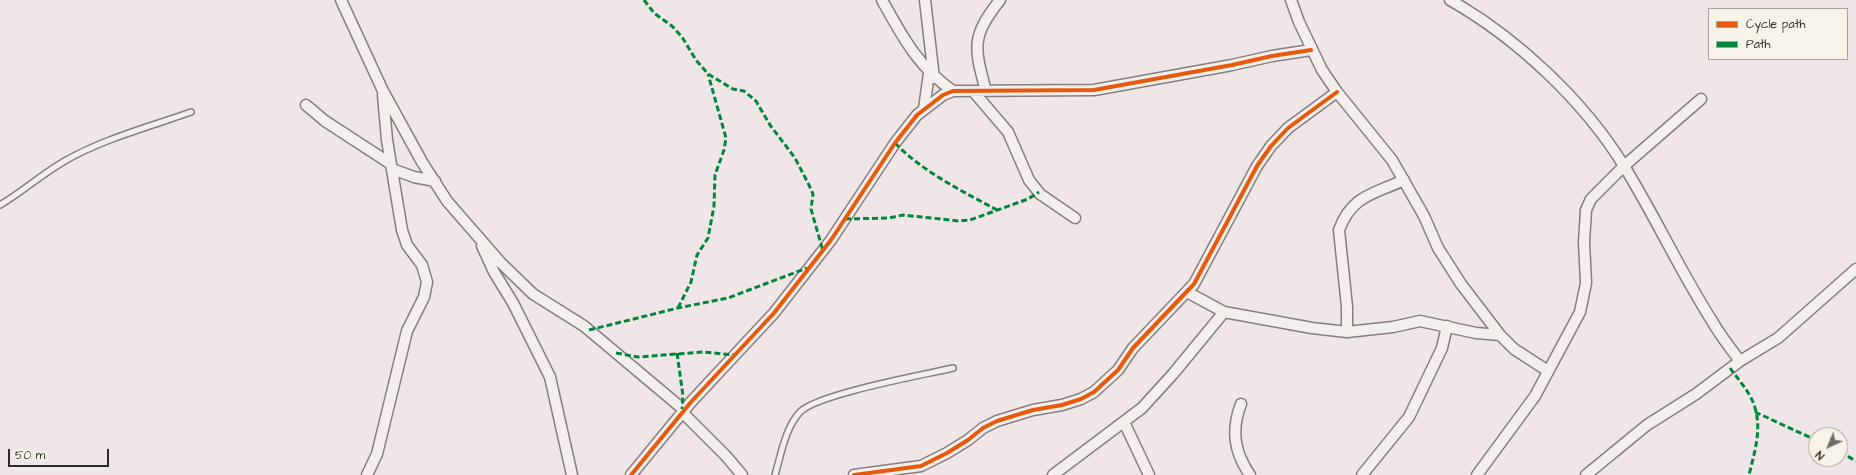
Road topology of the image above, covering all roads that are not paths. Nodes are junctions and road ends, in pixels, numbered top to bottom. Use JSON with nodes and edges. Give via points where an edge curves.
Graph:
{"nodes":[{"id":1,"x":341,"y":0,"type":"edge"},
{"id":2,"x":882,"y":0,"type":"edge"},
{"id":3,"x":924,"y":0,"type":"edge"},
{"id":4,"x":1000,"y":0,"type":"edge"},
{"id":5,"x":1291,"y":0,"type":"edge"},
{"id":6,"x":1450,"y":0,"type":"edge"},
{"id":7,"x":1312,"y":50,"type":"junction"},
{"id":8,"x":932,"y":76,"type":"junction"},
{"id":9,"x":383,"y":91,"type":"junction"},
{"id":10,"x":973,"y":91,"type":"junction"},
{"id":11,"x":986,"y":91,"type":"junction"},
{"id":12,"x":953,"y":92,"type":"junction"},
{"id":13,"x":1337,"y":92,"type":"junction"},
{"id":14,"x":1701,"y":99,"type":"dead end"},
{"id":15,"x":306,"y":105,"type":"dead end"},
{"id":16,"x":924,"y":109,"type":"junction"},
{"id":17,"x":191,"y":112,"type":"dead end"},
{"id":18,"x":1624,"y":166,"type":"junction"},
{"id":19,"x":391,"y":167,"type":"junction"},
{"id":20,"x":1404,"y":180,"type":"junction"},
{"id":21,"x":435,"y":181,"type":"junction"},
{"id":22,"x":0,"y":205,"type":"edge"},
{"id":23,"x":1075,"y":218,"type":"dead end"},
{"id":24,"x":477,"y":235,"type":"junction"},
{"id":25,"x":1856,"y":269,"type":"edge"},
{"id":26,"x":1187,"y":292,"type":"junction"},
{"id":27,"x":1224,"y":312,"type":"junction"},
{"id":28,"x":1447,"y":326,"type":"junction"},
{"id":29,"x":1347,"y":332,"type":"junction"},
{"id":30,"x":1500,"y":335,"type":"junction"},
{"id":31,"x":1740,"y":361,"type":"junction"},
{"id":32,"x":953,"y":368,"type":"dead end"},
{"id":33,"x":1548,"y":371,"type":"junction"},
{"id":34,"x":1241,"y":404,"type":"dead end"},
{"id":35,"x":683,"y":411,"type":"junction"},
{"id":36,"x":1124,"y":422,"type":"junction"},
{"id":37,"x":367,"y":475,"type":"edge"},
{"id":38,"x":572,"y":475,"type":"edge"},
{"id":39,"x":631,"y":475,"type":"edge"},
{"id":40,"x":742,"y":475,"type":"edge"},
{"id":41,"x":775,"y":475,"type":"edge"},
{"id":42,"x":854,"y":475,"type":"edge"},
{"id":43,"x":1053,"y":475,"type":"edge"},
{"id":44,"x":1149,"y":475,"type":"edge"},
{"id":45,"x":1250,"y":475,"type":"edge"},
{"id":46,"x":1362,"y":475,"type":"edge"},
{"id":47,"x":1477,"y":475,"type":"edge"},
{"id":48,"x":1586,"y":475,"type":"edge"}],
"edges":[{"from":1,"to":9,"type":"street"},
{"from":2,"to":8,"type":"street","via":[[920,63]]},
{"from":3,"to":8,"type":"street"},
{"from":4,"to":11,"type":"street","via":[[983,23],[977,47]]},
{"from":5,"to":7,"type":"street"},
{"from":6,"to":18,"type":"street","via":[[1501,33],[1546,72],[1589,118]]},
{"from":7,"to":11,"type":"street","via":[[1094,90]]},
{"from":7,"to":13,"type":"street"},
{"from":8,"to":12,"type":"street"},
{"from":8,"to":16,"type":"street"},
{"from":9,"to":19,"type":"street"},
{"from":9,"to":21,"type":"street"},
{"from":10,"to":11,"type":"street"},
{"from":10,"to":12,"type":"street"},
{"from":10,"to":23,"type":"street","via":[[1008,132],[1029,180],[1040,194]]},
{"from":12,"to":16,"type":"street","via":[[943,94]]},
{"from":13,"to":20,"type":"street","via":[[1392,160]]},
{"from":13,"to":26,"type":"street","via":[[1288,128],[1271,146],[1257,166],[1210,257]]},
{"from":14,"to":18,"type":"street"},
{"from":15,"to":19,"type":"street"},
{"from":16,"to":35,"type":"street","via":[[916,115],[896,142],[831,240],[774,314]]},
{"from":17,"to":22,"type":"lane","via":[[101,144],[63,162]]},
{"from":18,"to":31,"type":"street","via":[[1712,322]]},
{"from":18,"to":33,"type":"street","via":[[1598,190],[1586,210],[1584,298],[1580,312]]},
{"from":19,"to":21,"type":"street","via":[[421,179]]},
{"from":19,"to":37,"type":"street","via":[[404,237],[422,265],[427,282],[424,297],[407,331],[377,454]]},
{"from":20,"to":29,"type":"street","via":[[1364,197],[1350,208],[1343,218],[1339,230]]},
{"from":20,"to":30,"type":"street","via":[[1438,248],[1461,284]]},
{"from":21,"to":24,"type":"street","via":[[447,201]]},
{"from":24,"to":35,"type":"street","via":[[532,294],[589,330]]},
{"from":24,"to":38,"type":"street","via":[[550,377]]},
{"from":25,"to":31,"type":"street","via":[[1778,338]]},
{"from":26,"to":27,"type":"street"},
{"from":26,"to":42,"type":"street","via":[[1133,348],[1118,370],[1094,392],[1062,405],[997,420],[947,453],[921,466]]},
{"from":27,"to":29,"type":"street"},
{"from":27,"to":36,"type":"street","via":[[1173,374],[1142,408]]},
{"from":28,"to":29,"type":"street","via":[[1420,321]]},
{"from":28,"to":30,"type":"street","via":[[1476,333]]},
{"from":28,"to":46,"type":"street","via":[[1442,348],[1409,417]]},
{"from":30,"to":33,"type":"street","via":[[1514,349]]},
{"from":31,"to":48,"type":"street","via":[[1696,394],[1647,425]]},
{"from":32,"to":41,"type":"lane","via":[[858,390],[815,403],[800,412],[792,424]]},
{"from":33,"to":47,"type":"street","via":[[1521,417]]},
{"from":34,"to":45,"type":"street","via":[[1235,419],[1236,444],[1243,465]]},
{"from":35,"to":39,"type":"street"},
{"from":35,"to":40,"type":"street"},
{"from":36,"to":43,"type":"street"},
{"from":36,"to":44,"type":"street"}]}
